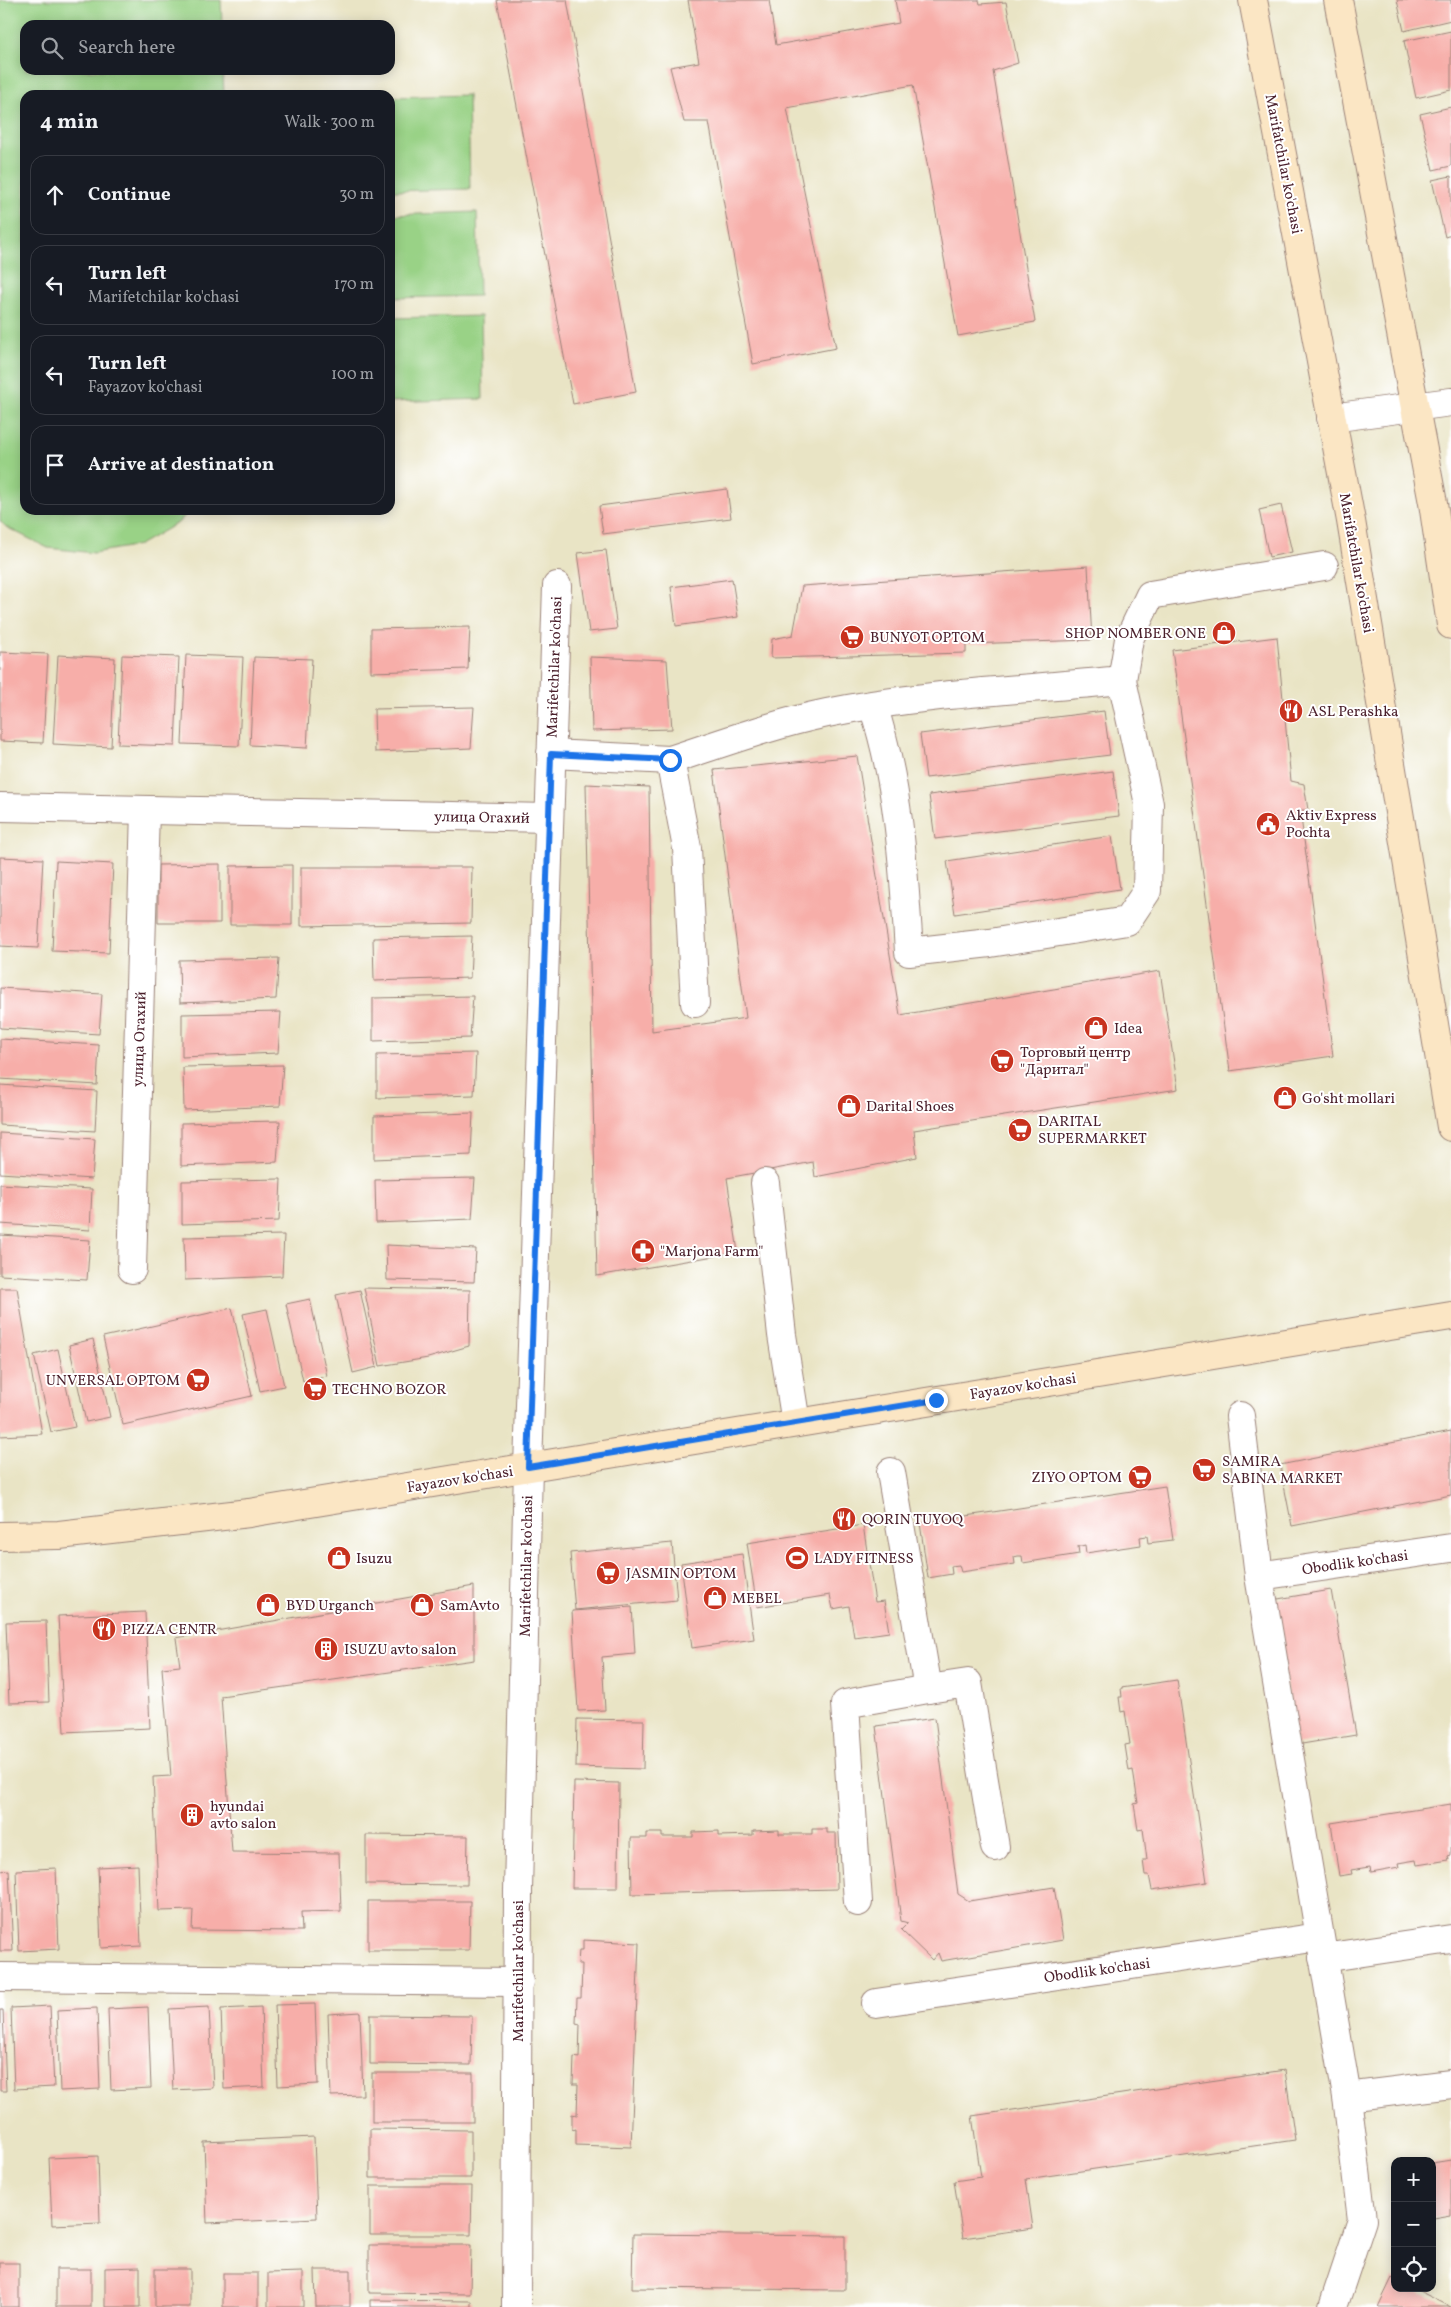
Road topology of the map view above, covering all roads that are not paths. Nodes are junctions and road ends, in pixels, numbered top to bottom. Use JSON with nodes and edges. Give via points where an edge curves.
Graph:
{"nodes":[{"id":1,"x":1253,"y":0,"type":"edge"},
{"id":2,"x":1338,"y":0,"type":"edge"},
{"id":3,"x":1451,"y":402,"type":"edge"},
{"id":4,"x":1415,"y":407,"type":"junction"},
{"id":5,"x":1332,"y":418,"type":"junction"},
{"id":6,"x":1324,"y":566,"type":"dead end"},
{"id":7,"x":557,"y":586,"type":"dead end"},
{"id":8,"x":1451,"y":625,"type":"edge"},
{"id":9,"x":1122,"y":680,"type":"junction"},
{"id":10,"x":873,"y":706,"type":"junction"},
{"id":11,"x":551,"y":754,"type":"junction"},
{"id":12,"x":670,"y":760,"type":"junction"},
{"id":13,"x":0,"y":807,"type":"edge"},
{"id":14,"x":146,"y":810,"type":"junction"},
{"id":15,"x":549,"y":818,"type":"junction"},
{"id":16,"x":695,"y":1004,"type":"dead end"},
{"id":17,"x":1451,"y":1127,"type":"edge"},
{"id":18,"x":764,"y":1183,"type":"dead end"},
{"id":19,"x":132,"y":1269,"type":"dead end"},
{"id":20,"x":1451,"y":1316,"type":"edge"},
{"id":21,"x":1240,"y":1416,"type":"dead end"},
{"id":22,"x":796,"y":1423,"type":"junction"},
{"id":23,"x":528,"y":1467,"type":"junction"},
{"id":24,"x":892,"y":1472,"type":"dead end"},
{"id":25,"x":0,"y":1536,"type":"edge"},
{"id":26,"x":1451,"y":1548,"type":"edge"},
{"id":27,"x":1259,"y":1576,"type":"junction"},
{"id":28,"x":928,"y":1689,"type":"junction"},
{"id":29,"x":995,"y":1847,"type":"dead end"},
{"id":30,"x":858,"y":1902,"type":"dead end"},
{"id":31,"x":1451,"y":1938,"type":"edge"},
{"id":32,"x":1321,"y":1948,"type":"junction"},
{"id":33,"x":0,"y":1977,"type":"edge"},
{"id":34,"x":519,"y":1982,"type":"junction"},
{"id":35,"x":876,"y":2002,"type":"dead end"},
{"id":36,"x":1451,"y":2084,"type":"edge"},
{"id":37,"x":1347,"y":2097,"type":"junction"},
{"id":38,"x":516,"y":2307,"type":"edge"},
{"id":39,"x":1333,"y":2307,"type":"edge"}],
"edges":[{"from":1,"to":5,"type":"street","name":"Marifatchilar ko'chasi"},
{"from":2,"to":4,"type":"street"},
{"from":3,"to":4,"type":"street"},
{"from":4,"to":5,"type":"street"},
{"from":4,"to":8,"type":"street"},
{"from":5,"to":17,"type":"street","name":"Marifatchilar ko'chasi"},
{"from":6,"to":9,"type":"street","via":[[1150,595],[1129,639]]},
{"from":7,"to":11,"type":"street","name":"Marifetchilar ko'chasi"},
{"from":9,"to":10,"type":"street","via":[[923,698]]},
{"from":9,"to":10,"type":"street","via":[[1149,804],[1146,891],[1127,921],[909,952],[903,854],[883,734]]},
{"from":10,"to":12,"type":"street","via":[[826,713],[754,732]]},
{"from":11,"to":12,"type":"street"},
{"from":11,"to":15,"type":"street","name":"Marifetchilar ko'chasi"},
{"from":12,"to":16,"type":"street","via":[[687,848]]},
{"from":13,"to":14,"type":"street","name":"улица Огахий"},
{"from":14,"to":15,"type":"street","name":"улица Огахий"},
{"from":14,"to":19,"type":"street","name":"улица Огахий"},
{"from":15,"to":23,"type":"street","name":"Marifetchilar ko'chasi"},
{"from":18,"to":22,"type":"street"},
{"from":20,"to":22,"type":"street","name":"Fayazov ko'chasi"},
{"from":21,"to":27,"type":"street"},
{"from":22,"to":23,"type":"street","name":"Fayazov ko'chasi"},
{"from":23,"to":25,"type":"street","name":"Fayazov ko'chasi","via":[[248,1514],[59,1535]]},
{"from":23,"to":34,"type":"street","name":"Marifetchilar ko'chasi","via":[[518,1890]]},
{"from":24,"to":28,"type":"street"},
{"from":26,"to":27,"type":"street","name":"Obodlik ko'chasi"},
{"from":27,"to":32,"type":"street"},
{"from":28,"to":29,"type":"street","via":[[968,1684]]},
{"from":28,"to":30,"type":"street","via":[[845,1704]]},
{"from":31,"to":32,"type":"street","name":"Obodlik ko'chasi"},
{"from":32,"to":35,"type":"street","name":"Obodlik ko'chasi"},
{"from":32,"to":37,"type":"street"},
{"from":33,"to":34,"type":"street"},
{"from":34,"to":38,"type":"street","name":"Marifetchilar ko'chasi"},
{"from":36,"to":37,"type":"street"},
{"from":37,"to":39,"type":"street","via":[[1362,2220]]}]}
